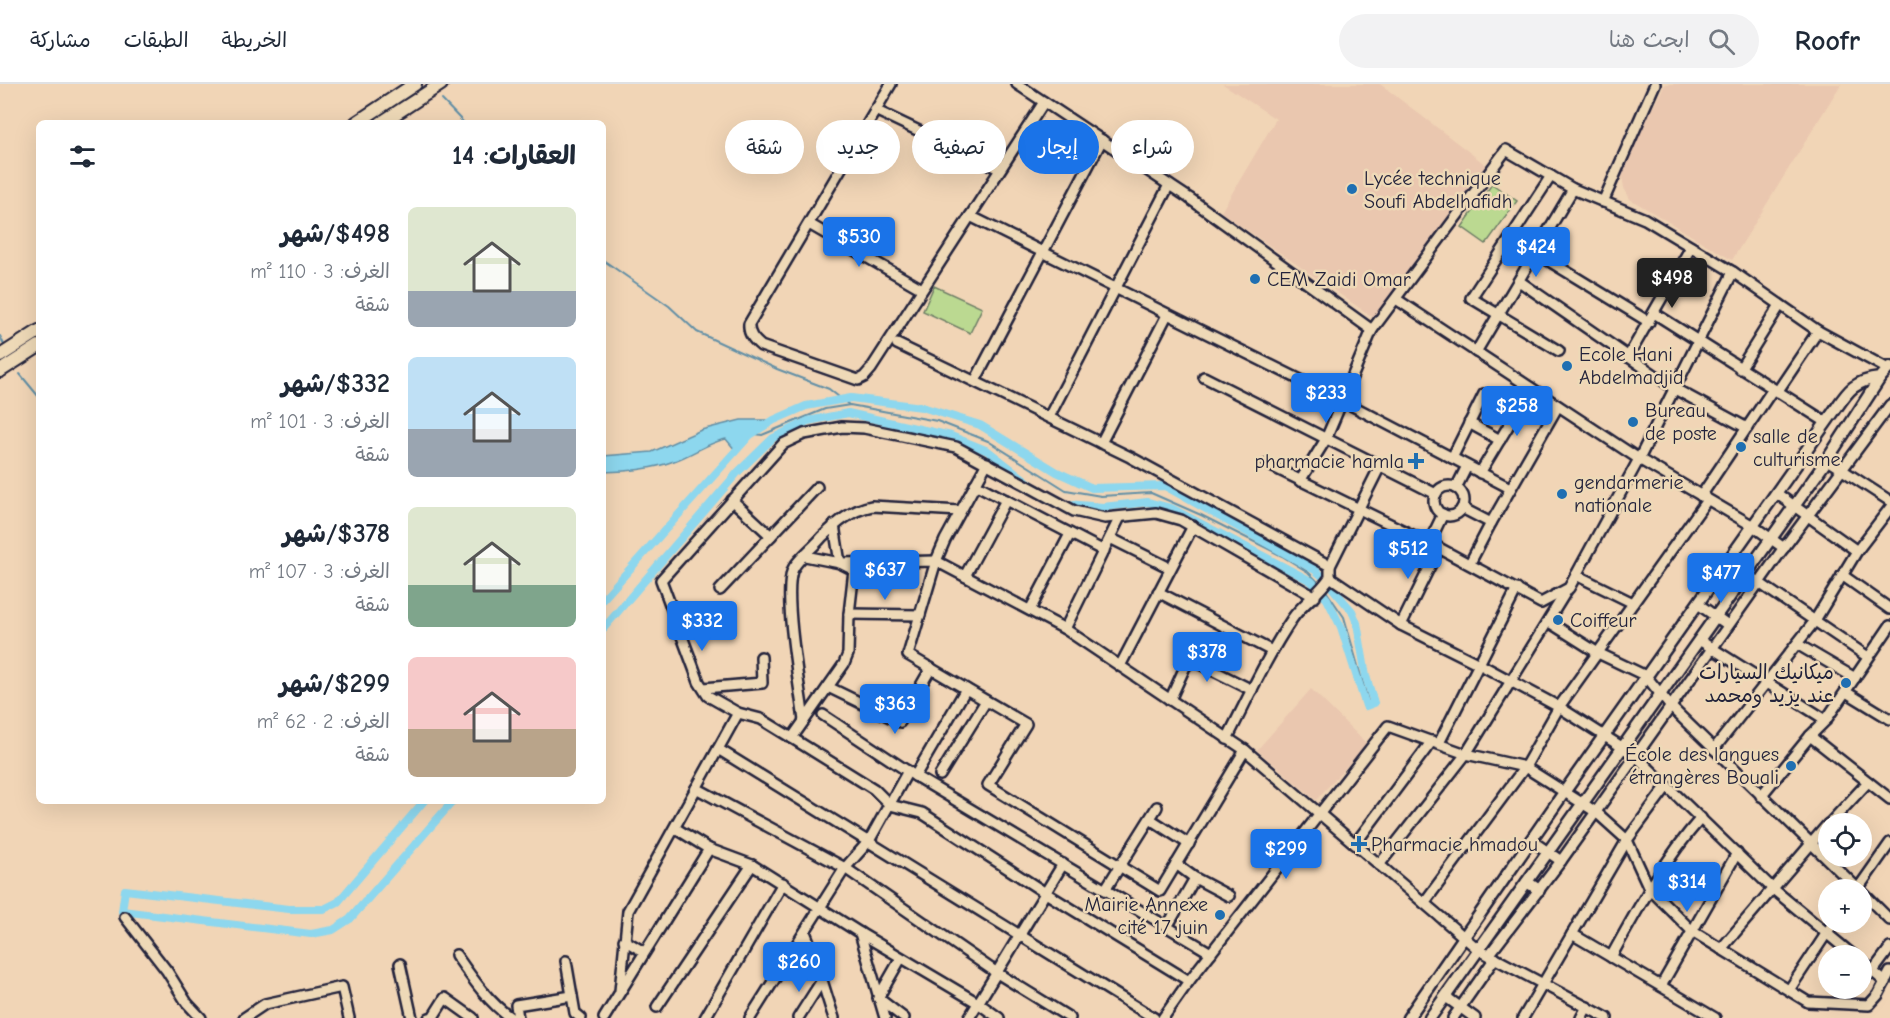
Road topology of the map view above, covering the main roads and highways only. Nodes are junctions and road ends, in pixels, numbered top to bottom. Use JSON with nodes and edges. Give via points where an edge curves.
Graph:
{"nodes":[{"id":1,"x":415,"y":84,"type":"edge"},
{"id":2,"x":441,"y":84,"type":"edge"},
{"id":3,"x":361,"y":120,"type":"edge"},
{"id":4,"x":386,"y":120,"type":"edge"},
{"id":5,"x":36,"y":333,"type":"edge"},
{"id":6,"x":36,"y":348,"type":"edge"},
{"id":7,"x":0,"y":356,"type":"edge"},
{"id":8,"x":0,"y":371,"type":"edge"},
{"id":9,"x":1886,"y":371,"type":"edge"},
{"id":10,"x":1828,"y":419,"type":"junction"},
{"id":11,"x":1847,"y":428,"type":"junction"},
{"id":12,"x":1527,"y":882,"type":"junction"},
{"id":13,"x":1539,"y":890,"type":"road end"},
{"id":14,"x":1408,"y":1018,"type":"edge"},
{"id":15,"x":1430,"y":1018,"type":"edge"}],
"edges":[{"from":1,"to":3,"type":"highway"},
{"from":2,"to":4,"type":"highway"},
{"from":5,"to":7,"type":"highway"},
{"from":6,"to":8,"type":"highway"},
{"from":9,"to":10,"type":"main road","via":[[1851,388]]},
{"from":9,"to":11,"type":"main road"},
{"from":10,"to":11,"type":"main road"},
{"from":10,"to":14,"type":"main road"},
{"from":11,"to":12,"type":"main road"},
{"from":12,"to":13,"type":"main road"},
{"from":12,"to":15,"type":"main road","via":[[1488,954]]}]}
